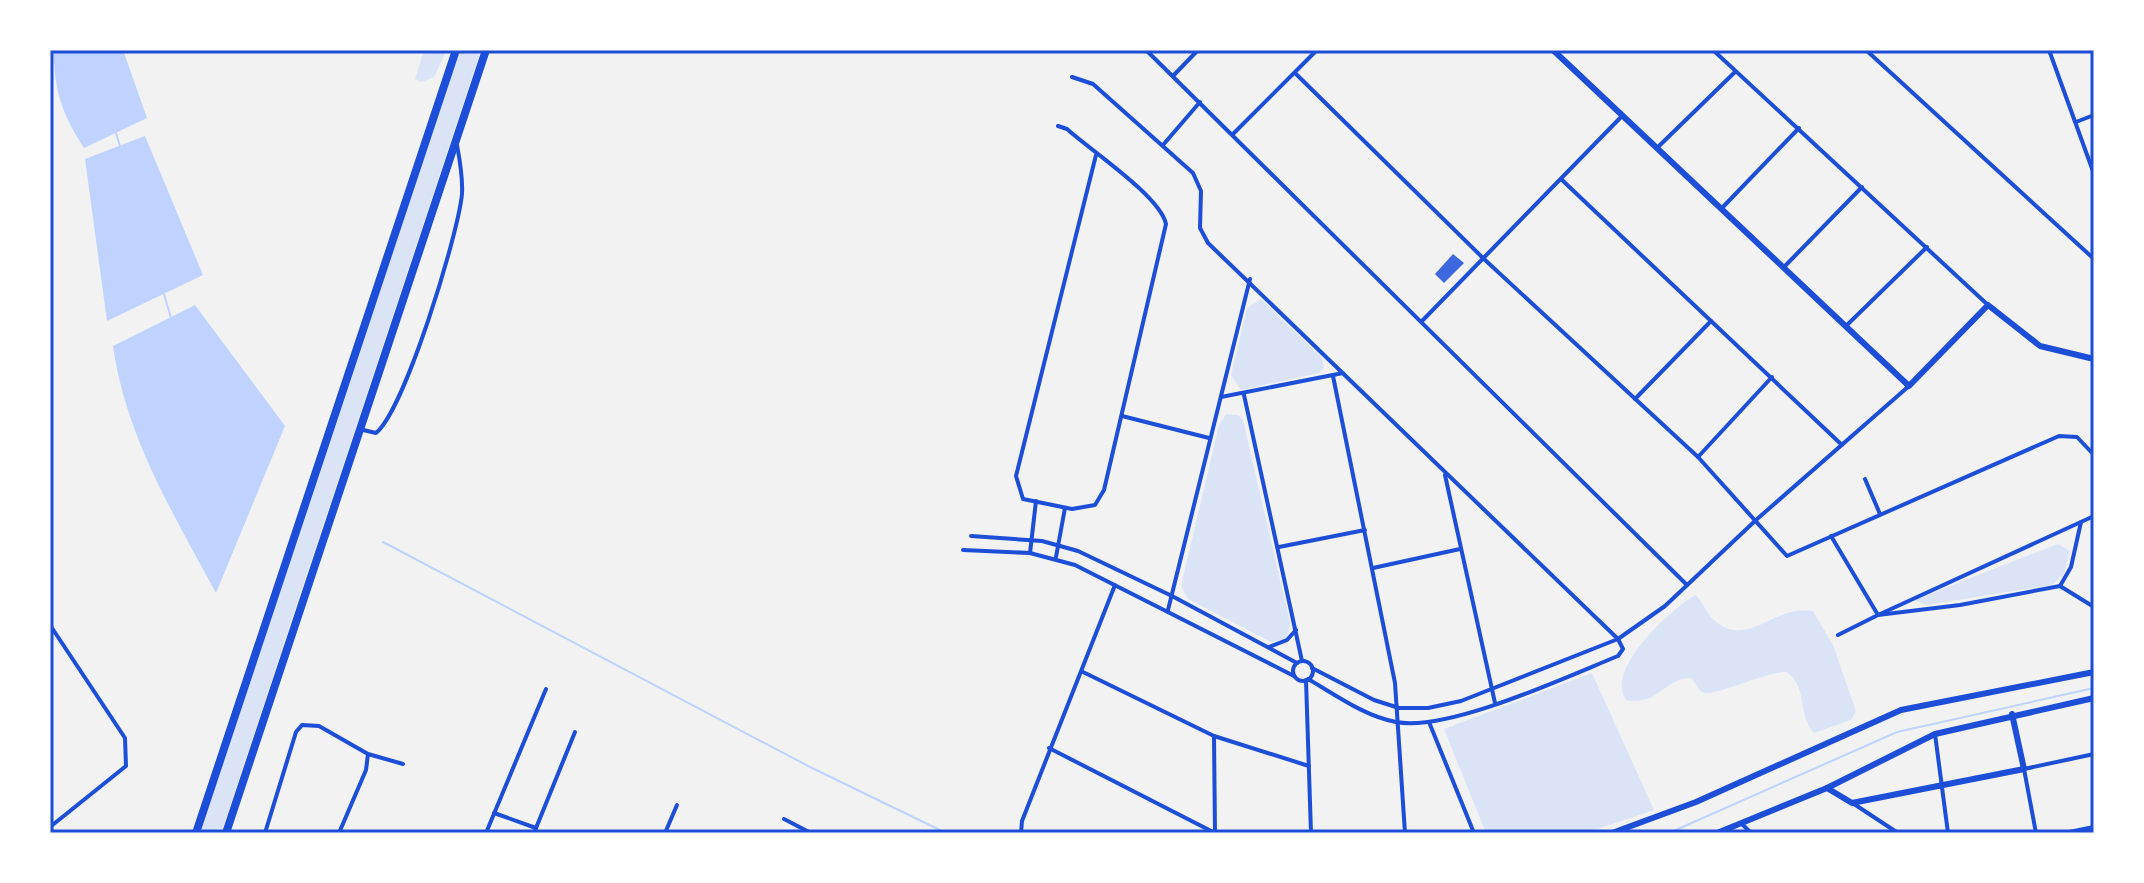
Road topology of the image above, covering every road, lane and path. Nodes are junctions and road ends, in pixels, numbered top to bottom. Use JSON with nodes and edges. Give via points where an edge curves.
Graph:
{"nodes":[{"id":1,"x":456,"y":50,"type":"edge"},
{"id":2,"x":486,"y":50,"type":"edge"},
{"id":3,"x":1146,"y":50,"type":"edge"},
{"id":4,"x":1198,"y":50,"type":"edge"},
{"id":5,"x":1317,"y":50,"type":"edge"},
{"id":6,"x":1553,"y":50,"type":"edge"},
{"id":7,"x":1713,"y":50,"type":"edge"},
{"id":8,"x":1866,"y":50,"type":"edge"},
{"id":9,"x":2049,"y":50,"type":"edge"},
{"id":10,"x":1735,"y":72,"type":"junction"},
{"id":11,"x":1295,"y":73,"type":"junction"},
{"id":12,"x":1173,"y":76,"type":"junction"},
{"id":13,"x":1072,"y":77,"type":"dead end"},
{"id":14,"x":1200,"y":102,"type":"junction"},
{"id":15,"x":1623,"y":115,"type":"junction"},
{"id":16,"x":2094,"y":115,"type":"edge"},
{"id":17,"x":2076,"y":122,"type":"junction"},
{"id":18,"x":1058,"y":126,"type":"dead end"},
{"id":19,"x":1799,"y":128,"type":"junction"},
{"id":20,"x":1233,"y":134,"type":"junction"},
{"id":21,"x":456,"y":138,"type":"junction"},
{"id":22,"x":1163,"y":145,"type":"junction"},
{"id":23,"x":1658,"y":147,"type":"junction"},
{"id":24,"x":1096,"y":155,"type":"junction"},
{"id":25,"x":2094,"y":174,"type":"edge"},
{"id":26,"x":1562,"y":180,"type":"junction"},
{"id":27,"x":1862,"y":187,"type":"junction"},
{"id":28,"x":1722,"y":208,"type":"junction"},
{"id":29,"x":1927,"y":247,"type":"junction"},
{"id":30,"x":2085,"y":252,"type":"junction"},
{"id":31,"x":2094,"y":253,"type":"edge"},
{"id":32,"x":1484,"y":259,"type":"junction"},
{"id":33,"x":2094,"y":259,"type":"edge"},
{"id":34,"x":1785,"y":266,"type":"junction"},
{"id":35,"x":1250,"y":279,"type":"junction"},
{"id":36,"x":1988,"y":305,"type":"junction"},
{"id":37,"x":1423,"y":320,"type":"junction"},
{"id":38,"x":1711,"y":321,"type":"junction"},
{"id":39,"x":1847,"y":325,"type":"junction"},
{"id":40,"x":2094,"y":359,"type":"edge"},
{"id":41,"x":1343,"y":373,"type":"junction"},
{"id":42,"x":1333,"y":376,"type":"junction"},
{"id":43,"x":1772,"y":377,"type":"junction"},
{"id":44,"x":1909,"y":386,"type":"junction"},
{"id":45,"x":1244,"y":395,"type":"junction"},
{"id":46,"x":1221,"y":397,"type":"junction"},
{"id":47,"x":1635,"y":399,"type":"junction"},
{"id":48,"x":1122,"y":416,"type":"junction"},
{"id":49,"x":359,"y":429,"type":"junction"},
{"id":50,"x":1209,"y":438,"type":"junction"},
{"id":51,"x":1843,"y":446,"type":"junction"},
{"id":52,"x":2094,"y":455,"type":"edge"},
{"id":53,"x":1698,"y":457,"type":"junction"},
{"id":54,"x":1445,"y":473,"type":"junction"},
{"id":55,"x":1865,"y":479,"type":"dead end"},
{"id":56,"x":1036,"y":501,"type":"junction"},
{"id":57,"x":1065,"y":508,"type":"junction"},
{"id":58,"x":1880,"y":514,"type":"junction"},
{"id":59,"x":2094,"y":516,"type":"edge"},
{"id":60,"x":1756,"y":520,"type":"junction"},
{"id":61,"x":2081,"y":522,"type":"junction"},
{"id":62,"x":1365,"y":530,"type":"junction"},
{"id":63,"x":971,"y":536,"type":"dead end"},
{"id":64,"x":1831,"y":536,"type":"junction"},
{"id":65,"x":1031,"y":540,"type":"junction"},
{"id":66,"x":1057,"y":544,"type":"junction"},
{"id":67,"x":1279,"y":547,"type":"junction"},
{"id":68,"x":1461,"y":549,"type":"junction"},
{"id":69,"x":963,"y":550,"type":"dead end"},
{"id":70,"x":1030,"y":553,"type":"junction"},
{"id":71,"x":1056,"y":558,"type":"junction"},
{"id":72,"x":1373,"y":568,"type":"junction"},
{"id":73,"x":1115,"y":585,"type":"junction"},
{"id":74,"x":1687,"y":585,"type":"junction"},
{"id":75,"x":2060,"y":586,"type":"junction"},
{"id":76,"x":1172,"y":596,"type":"junction"},
{"id":77,"x":2094,"y":607,"type":"edge"},
{"id":78,"x":1168,"y":610,"type":"junction"},
{"id":79,"x":1878,"y":615,"type":"junction"},
{"id":80,"x":50,"y":625,"type":"edge"},
{"id":81,"x":1296,"y":630,"type":"junction"},
{"id":82,"x":1838,"y":635,"type":"dead end"},
{"id":83,"x":1618,"y":639,"type":"junction"},
{"id":84,"x":1269,"y":647,"type":"junction"},
{"id":85,"x":1299,"y":662,"type":"junction"},
{"id":86,"x":1312,"y":668,"type":"junction"},
{"id":87,"x":1082,"y":671,"type":"junction"},
{"id":88,"x":2094,"y":672,"type":"edge"},
{"id":89,"x":1294,"y":676,"type":"junction"},
{"id":90,"x":1307,"y":680,"type":"junction"},
{"id":91,"x":546,"y":689,"type":"dead end"},
{"id":92,"x":1492,"y":689,"type":"junction"},
{"id":93,"x":2094,"y":698,"type":"edge"},
{"id":94,"x":1495,"y":703,"type":"junction"},
{"id":95,"x":1399,"y":708,"type":"junction"},
{"id":96,"x":2012,"y":714,"type":"junction"},
{"id":97,"x":1429,"y":722,"type":"junction"},
{"id":98,"x":1399,"y":723,"type":"junction"},
{"id":99,"x":575,"y":732,"type":"dead end"},
{"id":100,"x":1935,"y":734,"type":"junction"},
{"id":101,"x":1214,"y":736,"type":"junction"},
{"id":102,"x":1049,"y":748,"type":"junction"},
{"id":103,"x":368,"y":754,"type":"junction"},
{"id":104,"x":2094,"y":754,"type":"edge"},
{"id":105,"x":403,"y":764,"type":"dead end"},
{"id":106,"x":1309,"y":766,"type":"junction"},
{"id":107,"x":2024,"y":769,"type":"junction"},
{"id":108,"x":1942,"y":786,"type":"junction"},
{"id":109,"x":1827,"y":788,"type":"junction"},
{"id":110,"x":1852,"y":803,"type":"junction"},
{"id":111,"x":677,"y":805,"type":"dead end"},
{"id":112,"x":494,"y":813,"type":"junction"},
{"id":113,"x":784,"y":819,"type":"dead end"},
{"id":114,"x":1741,"y":823,"type":"junction"},
{"id":115,"x":50,"y":827,"type":"edge"},
{"id":116,"x":2094,"y":827,"type":"edge"},
{"id":117,"x":535,"y":831,"type":"edge"},
{"id":118,"x":196,"y":833,"type":"edge"},
{"id":119,"x":226,"y":833,"type":"edge"},
{"id":120,"x":265,"y":833,"type":"edge"},
{"id":121,"x":339,"y":833,"type":"edge"},
{"id":122,"x":486,"y":833,"type":"edge"},
{"id":123,"x":665,"y":833,"type":"edge"},
{"id":124,"x":811,"y":833,"type":"edge"},
{"id":125,"x":1021,"y":833,"type":"edge"},
{"id":126,"x":1215,"y":833,"type":"edge"},
{"id":127,"x":1311,"y":833,"type":"edge"},
{"id":128,"x":1405,"y":833,"type":"edge"},
{"id":129,"x":1474,"y":833,"type":"edge"},
{"id":130,"x":1612,"y":833,"type":"edge"},
{"id":131,"x":1717,"y":833,"type":"edge"},
{"id":132,"x":1751,"y":833,"type":"edge"},
{"id":133,"x":1898,"y":833,"type":"edge"},
{"id":134,"x":1948,"y":833,"type":"edge"},
{"id":135,"x":2036,"y":833,"type":"edge"},
{"id":136,"x":2064,"y":833,"type":"edge"}],
"edges":[{"from":1,"to":118,"type":"highway"},
{"from":2,"to":21,"type":"highway"},
{"from":3,"to":12,"type":"street"},
{"from":4,"to":12,"type":"street"},
{"from":5,"to":11,"type":"street"},
{"from":6,"to":15,"type":"main road"},
{"from":7,"to":10,"type":"street"},
{"from":8,"to":30,"type":"street"},
{"from":9,"to":17,"type":"street"},
{"from":10,"to":19,"type":"street"},
{"from":10,"to":23,"type":"street"},
{"from":11,"to":20,"type":"street"},
{"from":11,"to":32,"type":"street"},
{"from":12,"to":14,"type":"street"},
{"from":13,"to":22,"type":"street","via":[[1093,84]]},
{"from":14,"to":20,"type":"street"},
{"from":14,"to":22,"type":"street"},
{"from":15,"to":23,"type":"main road"},
{"from":15,"to":26,"type":"street"},
{"from":16,"to":17,"type":"street"},
{"from":17,"to":25,"type":"street"},
{"from":18,"to":24,"type":"street"},
{"from":19,"to":27,"type":"street"},
{"from":19,"to":28,"type":"street"},
{"from":20,"to":37,"type":"street"},
{"from":21,"to":49,"type":"highway"},
{"from":21,"to":49,"type":"street","via":[[462,181],[459,213],[416,350],[384,425],[376,433]]},
{"from":22,"to":35,"type":"street","via":[[1198,181],[1200,228],[1220,255]]},
{"from":23,"to":28,"type":"main road"},
{"from":24,"to":48,"type":"street","via":[[1165,217]]},
{"from":24,"to":56,"type":"street","via":[[1017,461],[1020,495]]},
{"from":26,"to":32,"type":"street"},
{"from":26,"to":38,"type":"street"},
{"from":27,"to":29,"type":"street"},
{"from":27,"to":34,"type":"street"},
{"from":28,"to":34,"type":"main road"},
{"from":29,"to":36,"type":"street"},
{"from":29,"to":39,"type":"street"},
{"from":30,"to":31,"type":"street"},
{"from":30,"to":33,"type":"street"},
{"from":32,"to":37,"type":"street"},
{"from":32,"to":47,"type":"street"},
{"from":34,"to":39,"type":"main road"},
{"from":35,"to":41,"type":"street"},
{"from":35,"to":46,"type":"street"},
{"from":36,"to":40,"type":"main road","via":[[2040,346]]},
{"from":36,"to":44,"type":"main road"},
{"from":37,"to":74,"type":"street"},
{"from":38,"to":43,"type":"street"},
{"from":38,"to":47,"type":"street"},
{"from":39,"to":44,"type":"main road"},
{"from":41,"to":42,"type":"street"},
{"from":41,"to":54,"type":"street"},
{"from":42,"to":45,"type":"street"},
{"from":42,"to":62,"type":"street"},
{"from":43,"to":51,"type":"street"},
{"from":43,"to":53,"type":"street"},
{"from":44,"to":51,"type":"street"},
{"from":45,"to":46,"type":"street"},
{"from":45,"to":67,"type":"street"},
{"from":46,"to":50,"type":"street"},
{"from":47,"to":53,"type":"street"},
{"from":48,"to":50,"type":"street"},
{"from":48,"to":57,"type":"street","via":[[1099,501],[1085,509]]},
{"from":49,"to":119,"type":"highway"},
{"from":50,"to":76,"type":"street"},
{"from":51,"to":60,"type":"street"},
{"from":52,"to":58,"type":"street","via":[[2077,437],[2059,436]]},
{"from":53,"to":60,"type":"street"},
{"from":54,"to":68,"type":"street"},
{"from":54,"to":83,"type":"street"},
{"from":55,"to":58,"type":"street"},
{"from":56,"to":57,"type":"street"},
{"from":56,"to":65,"type":"street"},
{"from":57,"to":66,"type":"street"},
{"from":58,"to":64,"type":"street"},
{"from":59,"to":61,"type":"street"},
{"from":60,"to":64,"type":"street","via":[[1787,556]]},
{"from":60,"to":74,"type":"street"},
{"from":61,"to":75,"type":"street","via":[[2071,567]]},
{"from":61,"to":79,"type":"street"},
{"from":62,"to":67,"type":"street"},
{"from":62,"to":72,"type":"street"},
{"from":63,"to":65,"type":"street"},
{"from":64,"to":79,"type":"street"},
{"from":65,"to":66,"type":"street"},
{"from":65,"to":70,"type":"street"},
{"from":66,"to":71,"type":"street"},
{"from":66,"to":76,"type":"street"},
{"from":67,"to":81,"type":"street"},
{"from":68,"to":72,"type":"street"},
{"from":68,"to":92,"type":"street"},
{"from":69,"to":70,"type":"street"},
{"from":70,"to":71,"type":"street"},
{"from":71,"to":73,"type":"street"},
{"from":72,"to":95,"type":"street"},
{"from":73,"to":78,"type":"street"},
{"from":73,"to":87,"type":"street"},
{"from":74,"to":83,"type":"street"},
{"from":75,"to":77,"type":"street"},
{"from":75,"to":79,"type":"street"},
{"from":76,"to":78,"type":"street"},
{"from":76,"to":84,"type":"street"},
{"from":78,"to":89,"type":"street"},
{"from":79,"to":82,"type":"street"},
{"from":80,"to":115,"type":"street","via":[[125,738],[126,766]]},
{"from":81,"to":84,"type":"street"},
{"from":81,"to":85,"type":"street"},
{"from":83,"to":92,"type":"street"},
{"from":83,"to":94,"type":"street","via":[[1620,655]]},
{"from":84,"to":85,"type":"street"},
{"from":85,"to":86,"type":"street"},
{"from":85,"to":89,"type":"street"},
{"from":86,"to":90,"type":"street"},
{"from":86,"to":95,"type":"street"},
{"from":87,"to":101,"type":"street"},
{"from":87,"to":102,"type":"street"},
{"from":88,"to":130,"type":"main road","via":[[1901,710],[1696,802]]},
{"from":89,"to":90,"type":"street"},
{"from":90,"to":98,"type":"street"},
{"from":90,"to":106,"type":"street"},
{"from":91,"to":112,"type":"street"},
{"from":92,"to":94,"type":"street"},
{"from":92,"to":95,"type":"street","via":[[1447,705]]},
{"from":93,"to":96,"type":"main road"},
{"from":94,"to":97,"type":"street"},
{"from":95,"to":98,"type":"street"},
{"from":96,"to":100,"type":"main road"},
{"from":96,"to":107,"type":"main road"},
{"from":97,"to":98,"type":"street"},
{"from":97,"to":129,"type":"street"},
{"from":98,"to":128,"type":"street"},
{"from":99,"to":117,"type":"street"},
{"from":100,"to":108,"type":"street"},
{"from":100,"to":109,"type":"main road"},
{"from":101,"to":106,"type":"street"},
{"from":101,"to":126,"type":"street"},
{"from":102,"to":125,"type":"street"},
{"from":102,"to":126,"type":"street"},
{"from":103,"to":105,"type":"street"},
{"from":103,"to":120,"type":"street","via":[[319,726],[302,725]]},
{"from":103,"to":121,"type":"street"},
{"from":104,"to":107,"type":"street"},
{"from":106,"to":127,"type":"street"},
{"from":107,"to":108,"type":"main road"},
{"from":107,"to":135,"type":"street"},
{"from":108,"to":110,"type":"main road"},
{"from":108,"to":134,"type":"street"},
{"from":109,"to":110,"type":"main road"},
{"from":109,"to":114,"type":"main road"},
{"from":110,"to":133,"type":"street"},
{"from":111,"to":123,"type":"street"},
{"from":112,"to":117,"type":"street"},
{"from":112,"to":122,"type":"street"},
{"from":113,"to":124,"type":"street"},
{"from":114,"to":131,"type":"main road"},
{"from":114,"to":132,"type":"street"},
{"from":116,"to":136,"type":"street"}]}
